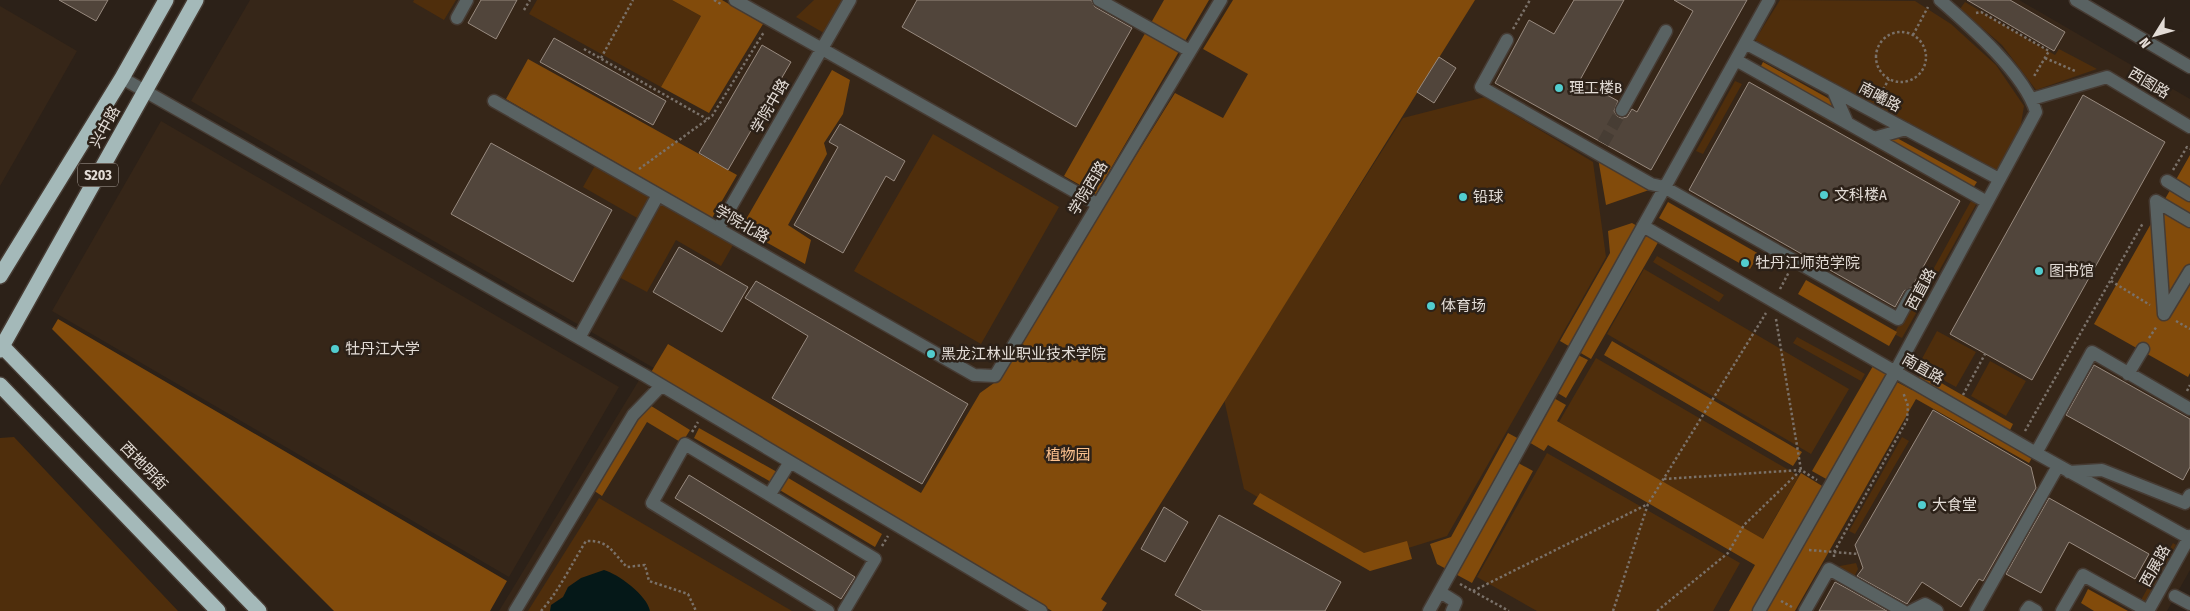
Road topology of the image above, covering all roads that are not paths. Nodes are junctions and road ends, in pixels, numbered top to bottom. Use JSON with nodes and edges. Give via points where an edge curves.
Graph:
{"nodes":[{"id":1,"x":166,"y":0,"type":"edge"},
{"id":2,"x":196,"y":0,"type":"edge"},
{"id":3,"x":467,"y":0,"type":"edge"},
{"id":4,"x":735,"y":0,"type":"edge"},
{"id":5,"x":850,"y":0,"type":"edge"},
{"id":6,"x":1099,"y":0,"type":"edge"},
{"id":7,"x":1221,"y":0,"type":"edge"},
{"id":8,"x":1769,"y":0,"type":"edge"},
{"id":9,"x":1940,"y":0,"type":"edge"},
{"id":10,"x":2076,"y":0,"type":"edge"},
{"id":11,"x":457,"y":18,"type":"dead end"},
{"id":12,"x":1666,"y":32,"type":"dead end"},
{"id":13,"x":1507,"y":40,"type":"road end"},
{"id":14,"x":1745,"y":43,"type":"junction"},
{"id":15,"x":821,"y":49,"type":"junction"},
{"id":16,"x":1190,"y":51,"type":"junction"},
{"id":17,"x":1736,"y":60,"type":"junction"},
{"id":18,"x":2190,"y":66,"type":"edge"},
{"id":19,"x":122,"y":78,"type":"junction"},
{"id":20,"x":146,"y":90,"type":"junction"},
{"id":21,"x":1833,"y":90,"type":"junction"},
{"id":22,"x":2029,"y":94,"type":"junction"},
{"id":23,"x":494,"y":101,"type":"dead end"},
{"id":24,"x":1622,"y":110,"type":"tunnel mouth"},
{"id":25,"x":1847,"y":122,"type":"junction"},
{"id":26,"x":2190,"y":127,"type":"edge"},
{"id":27,"x":1906,"y":130,"type":"junction"},
{"id":28,"x":1874,"y":138,"type":"junction"},
{"id":29,"x":1999,"y":179,"type":"junction"},
{"id":30,"x":2167,"y":182,"type":"road end"},
{"id":31,"x":1664,"y":187,"type":"junction"},
{"id":32,"x":658,"y":195,"type":"junction"},
{"id":33,"x":2190,"y":195,"type":"edge"},
{"id":34,"x":1987,"y":202,"type":"junction"},
{"id":35,"x":1097,"y":204,"type":"junction"},
{"id":36,"x":2190,"y":221,"type":"edge"},
{"id":37,"x":1643,"y":226,"type":"junction"},
{"id":38,"x":718,"y":229,"type":"junction"},
{"id":39,"x":2190,"y":271,"type":"edge"},
{"id":40,"x":0,"y":276,"type":"edge"},
{"id":41,"x":1911,"y":295,"type":"dead end"},
{"id":42,"x":579,"y":338,"type":"junction"},
{"id":43,"x":1,"y":348,"type":"edge"},
{"id":44,"x":2143,"y":349,"type":"road end"},
{"id":45,"x":1895,"y":372,"type":"junction"},
{"id":46,"x":2128,"y":374,"type":"junction"},
{"id":47,"x":974,"y":375,"type":"joint"},
{"id":48,"x":0,"y":385,"type":"edge"},
{"id":49,"x":662,"y":386,"type":"junction"},
{"id":50,"x":2190,"y":410,"type":"edge"},
{"id":51,"x":2036,"y":453,"type":"junction"},
{"id":52,"x":790,"y":462,"type":"junction"},
{"id":53,"x":2063,"y":469,"type":"junction"},
{"id":54,"x":770,"y":494,"type":"junction"},
{"id":55,"x":2190,"y":495,"type":"edge"},
{"id":56,"x":2190,"y":537,"type":"edge"},
{"id":57,"x":1440,"y":592,"type":"junction"},
{"id":58,"x":2176,"y":596,"type":"dead end"},
{"id":59,"x":2190,"y":604,"type":"edge"},
{"id":60,"x":218,"y":611,"type":"edge"},
{"id":61,"x":259,"y":611,"type":"edge"},
{"id":62,"x":515,"y":611,"type":"edge"},
{"id":63,"x":828,"y":611,"type":"edge"},
{"id":64,"x":844,"y":611,"type":"edge"},
{"id":65,"x":1041,"y":611,"type":"edge"},
{"id":66,"x":1429,"y":611,"type":"edge"},
{"id":67,"x":1452,"y":611,"type":"edge"},
{"id":68,"x":1759,"y":611,"type":"edge"},
{"id":69,"x":1805,"y":611,"type":"edge"},
{"id":70,"x":1903,"y":611,"type":"edge"},
{"id":71,"x":1911,"y":611,"type":"edge"},
{"id":72,"x":1937,"y":611,"type":"edge"},
{"id":73,"x":1976,"y":611,"type":"edge"},
{"id":74,"x":2026,"y":611,"type":"edge"},
{"id":75,"x":2036,"y":611,"type":"edge"},
{"id":76,"x":2063,"y":611,"type":"edge"},
{"id":77,"x":2148,"y":611,"type":"edge"}],
"edges":[{"from":1,"to":19,"type":"highway","name":"兴中路","number":"S203"},
{"from":2,"to":20,"type":"highway","name":"兴中路","number":"S203"},
{"from":3,"to":11,"type":"street"},
{"from":4,"to":15,"type":"street"},
{"from":5,"to":15,"type":"street","name":"学院中路"},
{"from":6,"to":16,"type":"street"},
{"from":7,"to":16,"type":"street","name":"学院西路"},
{"from":8,"to":14,"type":"street"},
{"from":9,"to":22,"type":"street","via":[[1986,42]]},
{"from":10,"to":18,"type":"street"},
{"from":12,"to":24,"type":"street"},
{"from":13,"to":31,"type":"street","via":[[1481,87],[1600,148],[1652,184]]},
{"from":14,"to":17,"type":"street"},
{"from":14,"to":21,"type":"street","name":"南曦路"},
{"from":15,"to":35,"type":"street"},
{"from":15,"to":38,"type":"street","name":"学院中路"},
{"from":16,"to":35,"type":"street","name":"学院西路"},
{"from":17,"to":25,"type":"street"},
{"from":17,"to":31,"type":"street"},
{"from":19,"to":20,"type":"street"},
{"from":19,"to":40,"type":"highway","name":"兴中路","number":"S203"},
{"from":20,"to":42,"type":"street"},
{"from":20,"to":43,"type":"highway","name":"兴中路","number":"S203"},
{"from":21,"to":25,"type":"street"},
{"from":21,"to":27,"type":"street","name":"南曦路"},
{"from":22,"to":26,"type":"street","name":"西图路","via":[[2107,77]]},
{"from":22,"to":29,"type":"street","name":"西直路","via":[[2036,112]]},
{"from":23,"to":32,"type":"street","name":"学院北路"},
{"from":25,"to":28,"type":"street"},
{"from":27,"to":28,"type":"street"},
{"from":27,"to":29,"type":"street","name":"南曦路"},
{"from":28,"to":34,"type":"street"},
{"from":29,"to":34,"type":"street","name":"西直路"},
{"from":30,"to":33,"type":"street"},
{"from":31,"to":37,"type":"street"},
{"from":31,"to":41,"type":"street","via":[[1898,319]]},
{"from":32,"to":38,"type":"street","name":"学院北路"},
{"from":32,"to":42,"type":"street"},
{"from":34,"to":45,"type":"street","name":"西直路"},
{"from":35,"to":47,"type":"street","name":"学院西路","via":[[995,376]]},
{"from":36,"to":39,"type":"street","via":[[2156,201],[2164,314]]},
{"from":37,"to":45,"type":"street","name":"南直路"},
{"from":37,"to":57,"type":"street"},
{"from":38,"to":47,"type":"street","name":"学院北路"},
{"from":42,"to":49,"type":"street"},
{"from":43,"to":61,"type":"highway","name":"西地明街"},
{"from":44,"to":46,"type":"street"},
{"from":45,"to":51,"type":"street","name":"南直路"},
{"from":45,"to":68,"type":"street","name":"西直路"},
{"from":46,"to":50,"type":"street"},
{"from":46,"to":51,"type":"street","via":[[2092,352]]},
{"from":48,"to":60,"type":"highway"},
{"from":49,"to":52,"type":"street"},
{"from":49,"to":62,"type":"street","via":[[633,415]]},
{"from":51,"to":53,"type":"street","name":"南直路"},
{"from":52,"to":54,"type":"street"},
{"from":52,"to":65,"type":"street"},
{"from":53,"to":55,"type":"street","via":[[2102,470],[2185,503]]},
{"from":53,"to":56,"type":"street","name":"南直路"},
{"from":53,"to":73,"type":"street"},
{"from":54,"to":63,"type":"street","via":[[685,444],[652,503]]},
{"from":54,"to":64,"type":"street","via":[[875,558]]},
{"from":56,"to":77,"type":"street","name":"西展路"},
{"from":57,"to":66,"type":"street"},
{"from":57,"to":67,"type":"street","via":[[1456,602]]},
{"from":58,"to":59,"type":"street"},
{"from":69,"to":70,"type":"street","via":[[1829,569]]},
{"from":71,"to":72,"type":"street","via":[[1925,604]]},
{"from":74,"to":75,"type":"street","via":[[2029,607]]},
{"from":76,"to":77,"type":"street","via":[[2083,575]]}]}
